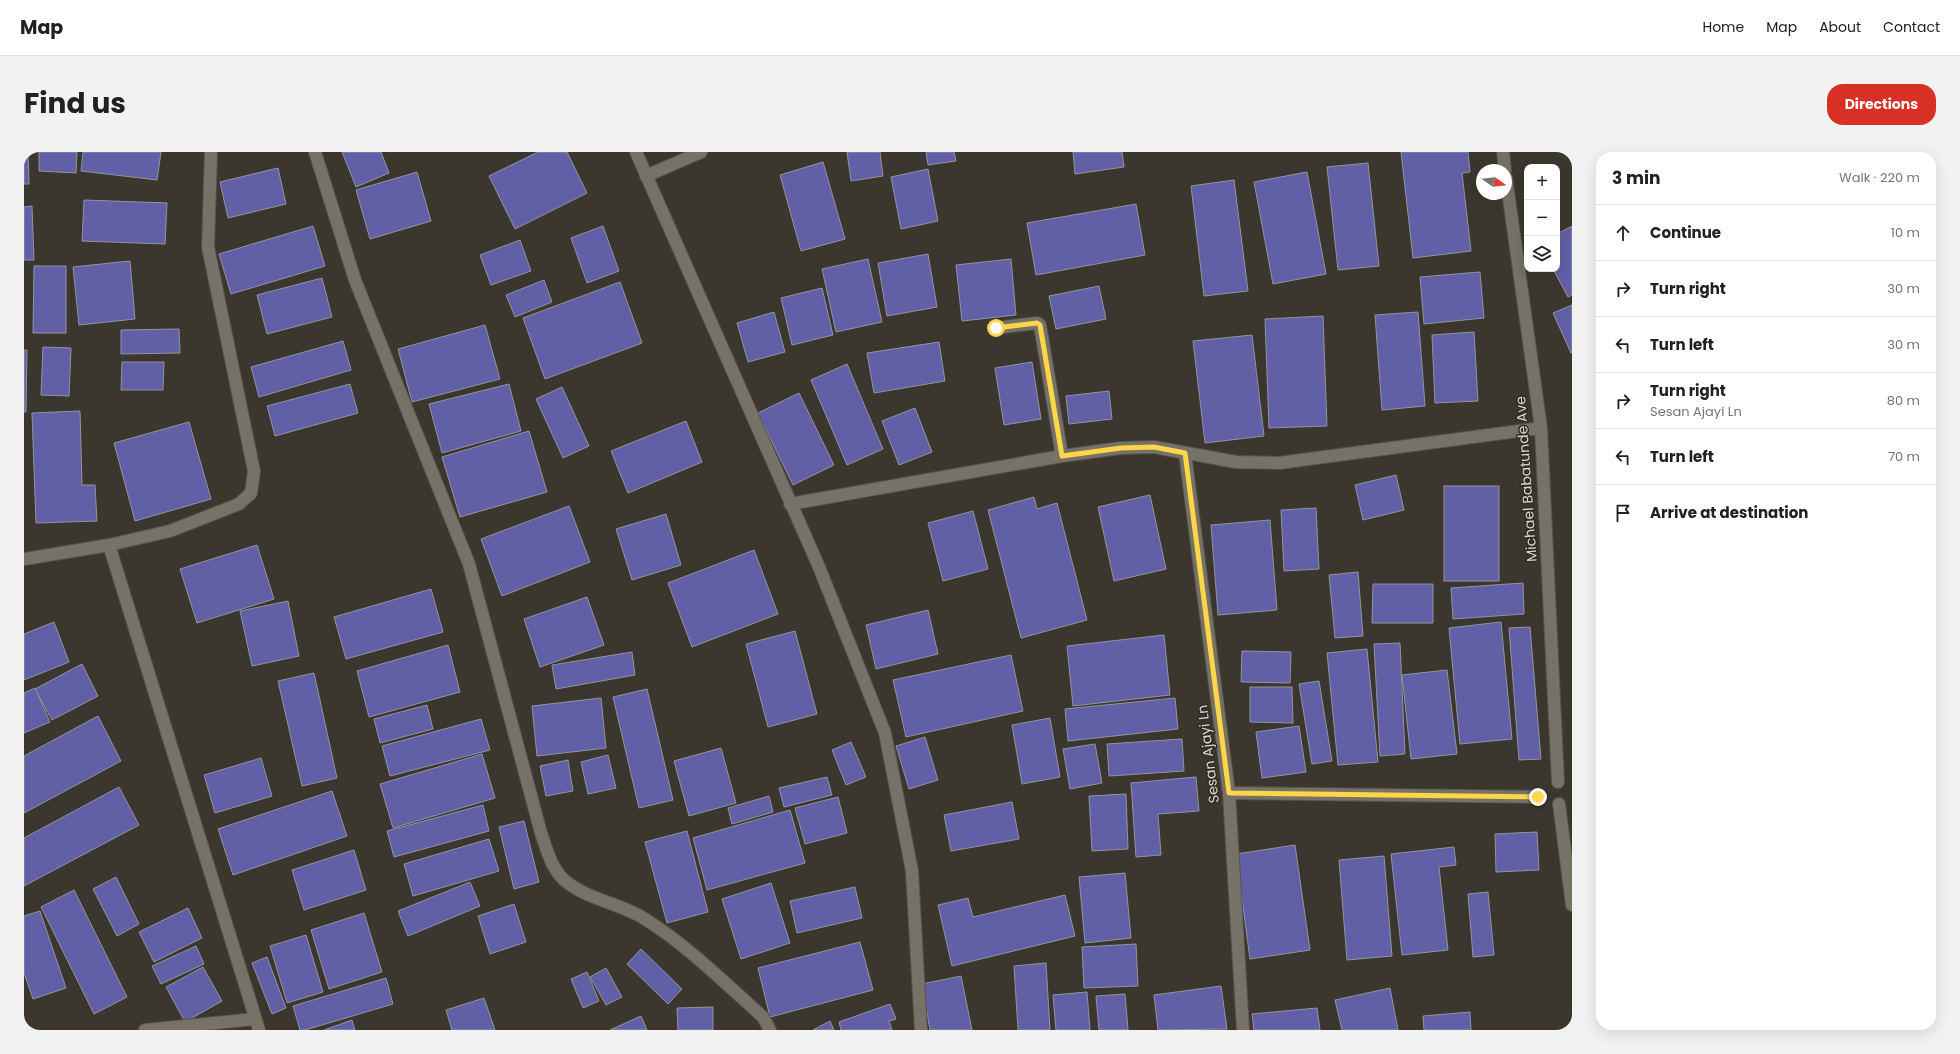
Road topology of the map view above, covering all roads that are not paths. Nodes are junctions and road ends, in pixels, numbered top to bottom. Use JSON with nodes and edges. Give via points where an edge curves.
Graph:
{"nodes":[{"id":1,"x":211,"y":152,"type":"edge"},
{"id":2,"x":315,"y":152,"type":"edge"},
{"id":3,"x":636,"y":152,"type":"edge"},
{"id":4,"x":701,"y":152,"type":"edge"},
{"id":5,"x":1503,"y":152,"type":"edge"},
{"id":6,"x":1504,"y":164,"type":"edge"},
{"id":7,"x":646,"y":176,"type":"junction"},
{"id":8,"x":1509,"y":200,"type":"edge"},
{"id":9,"x":996,"y":328,"type":"dead end"},
{"id":10,"x":1541,"y":428,"type":"junction"},
{"id":11,"x":1185,"y":453,"type":"junction"},
{"id":12,"x":1062,"y":456,"type":"junction"},
{"id":13,"x":790,"y":504,"type":"junction"},
{"id":14,"x":109,"y":545,"type":"junction"},
{"id":15,"x":24,"y":559,"type":"edge"},
{"id":16,"x":1558,"y":782,"type":"dead end"},
{"id":17,"x":1229,"y":793,"type":"junction"},
{"id":18,"x":1538,"y":797,"type":"dead end"},
{"id":19,"x":1559,"y":804,"type":"dead end"},
{"id":20,"x":1572,"y":905,"type":"edge"},
{"id":21,"x":257,"y":1025,"type":"edge"},
{"id":22,"x":145,"y":1030,"type":"edge"},
{"id":23,"x":770,"y":1030,"type":"edge"},
{"id":24,"x":921,"y":1030,"type":"edge"},
{"id":25,"x":1243,"y":1030,"type":"edge"}],
"edges":[{"from":1,"to":14,"type":"street","via":[[208,246],[254,471],[251,493],[239,504],[170,531]]},
{"from":2,"to":23,"type":"street","via":[[355,280],[470,564],[541,833],[552,863],[567,883],[644,918],[689,950],[763,1017]]},
{"from":3,"to":7,"type":"street"},
{"from":4,"to":7,"type":"street"},
{"from":5,"to":6,"type":"street"},
{"from":7,"to":13,"type":"street"},
{"from":8,"to":10,"type":"street","name":"Michael Babatunde Ave"},
{"from":9,"to":12,"type":"street","via":[[1037,323],[1040,325]]},
{"from":10,"to":11,"type":"street","via":[[1279,463],[1236,462]]},
{"from":10,"to":16,"type":"street","name":"Michael Babatunde Ave"},
{"from":11,"to":12,"type":"street","via":[[1154,447],[1121,448]]},
{"from":11,"to":17,"type":"street","name":"Sesan Ajayi Ln"},
{"from":12,"to":13,"type":"street"},
{"from":13,"to":24,"type":"street","via":[[819,567],[885,733],[912,871]]},
{"from":14,"to":15,"type":"street"},
{"from":14,"to":21,"type":"street"},
{"from":17,"to":18,"type":"street"},
{"from":17,"to":25,"type":"street","name":"Sesan Ajayi Ln"},
{"from":19,"to":20,"type":"street"},
{"from":21,"to":22,"type":"street"}]}
